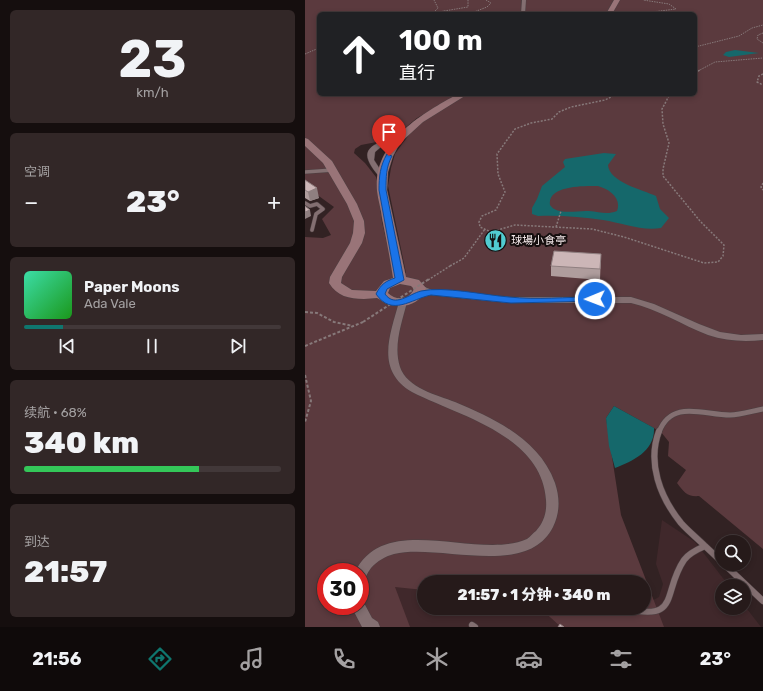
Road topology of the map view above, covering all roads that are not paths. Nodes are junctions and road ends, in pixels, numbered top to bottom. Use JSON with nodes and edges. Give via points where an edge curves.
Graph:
{"nodes":[{"id":1,"x":524,"y":0,"type":"edge"},
{"id":2,"x":617,"y":0,"type":"edge"},
{"id":3,"x":523,"y":12,"type":"edge"},
{"id":4,"x":610,"y":12,"type":"edge"},
{"id":5,"x":460,"y":96,"type":"edge"},
{"id":6,"x":399,"y":139,"type":"junction"},
{"id":7,"x":305,"y":142,"type":"edge"},
{"id":8,"x":333,"y":170,"type":"junction"},
{"id":9,"x":305,"y":172,"type":"edge"},
{"id":10,"x":382,"y":176,"type":"junction"},
{"id":11,"x":305,"y":203,"type":"edge"},
{"id":12,"x":312,"y":230,"type":"dead end"},
{"id":13,"x":400,"y":280,"type":"junction"},
{"id":14,"x":423,"y":292,"type":"junction"},
{"id":15,"x":381,"y":294,"type":"junction"},
{"id":16,"x":403,"y":302,"type":"junction"},
{"id":17,"x":763,"y":337,"type":"edge"},
{"id":18,"x":763,"y":409,"type":"edge"},
{"id":19,"x":705,"y":546,"type":"junction"},
{"id":20,"x":715,"y":555,"type":"edge"},
{"id":21,"x":367,"y":563,"type":"edge"},
{"id":22,"x":731,"y":571,"type":"edge"},
{"id":23,"x":763,"y":601,"type":"edge"},
{"id":24,"x":362,"y":615,"type":"edge"},
{"id":25,"x":644,"y":615,"type":"edge"},
{"id":26,"x":373,"y":627,"type":"edge"}],
"edges":[{"from":1,"to":3,"type":"street"},
{"from":2,"to":4,"type":"main road"},
{"from":5,"to":6,"type":"main road","via":[[419,119]]},
{"from":6,"to":10,"type":"main road","via":[[385,163]]},
{"from":6,"to":10,"type":"street","via":[[381,144],[371,154],[371,159]]},
{"from":7,"to":8,"type":"main road","via":[[327,161]]},
{"from":8,"to":9,"type":"lane"},
{"from":8,"to":15,"type":"main road","via":[[359,221],[356,244],[335,277],[335,283],[343,292],[350,294]]},
{"from":10,"to":13,"type":"main road","via":[[382,190]]},
{"from":11,"to":12,"type":"lane","via":[[310,206],[317,204],[323,209],[316,214]]},
{"from":13,"to":14,"type":"main road","via":[[415,283]]},
{"from":13,"to":15,"type":"main road","via":[[387,285]]},
{"from":14,"to":16,"type":"main road"},
{"from":14,"to":17,"type":"street","via":[[511,300],[631,300],[718,335]]},
{"from":15,"to":16,"type":"main road","via":[[388,301]]},
{"from":16,"to":21,"type":"street","via":[[393,347],[399,376],[417,390],[488,421],[524,446],[545,474],[553,505],[545,531],[526,546],[501,550],[421,546],[399,548],[376,556]]},
{"from":18,"to":19,"type":"lane","via":[[729,415],[682,412],[672,415],[661,425],[654,459],[658,480],[666,500],[681,522]]},
{"from":19,"to":20,"type":"lane"},
{"from":19,"to":25,"type":"lane","via":[[685,558],[670,600],[661,612],[652,616]]},
{"from":22,"to":23,"type":"lane"},
{"from":24,"to":26,"type":"street"}]}
